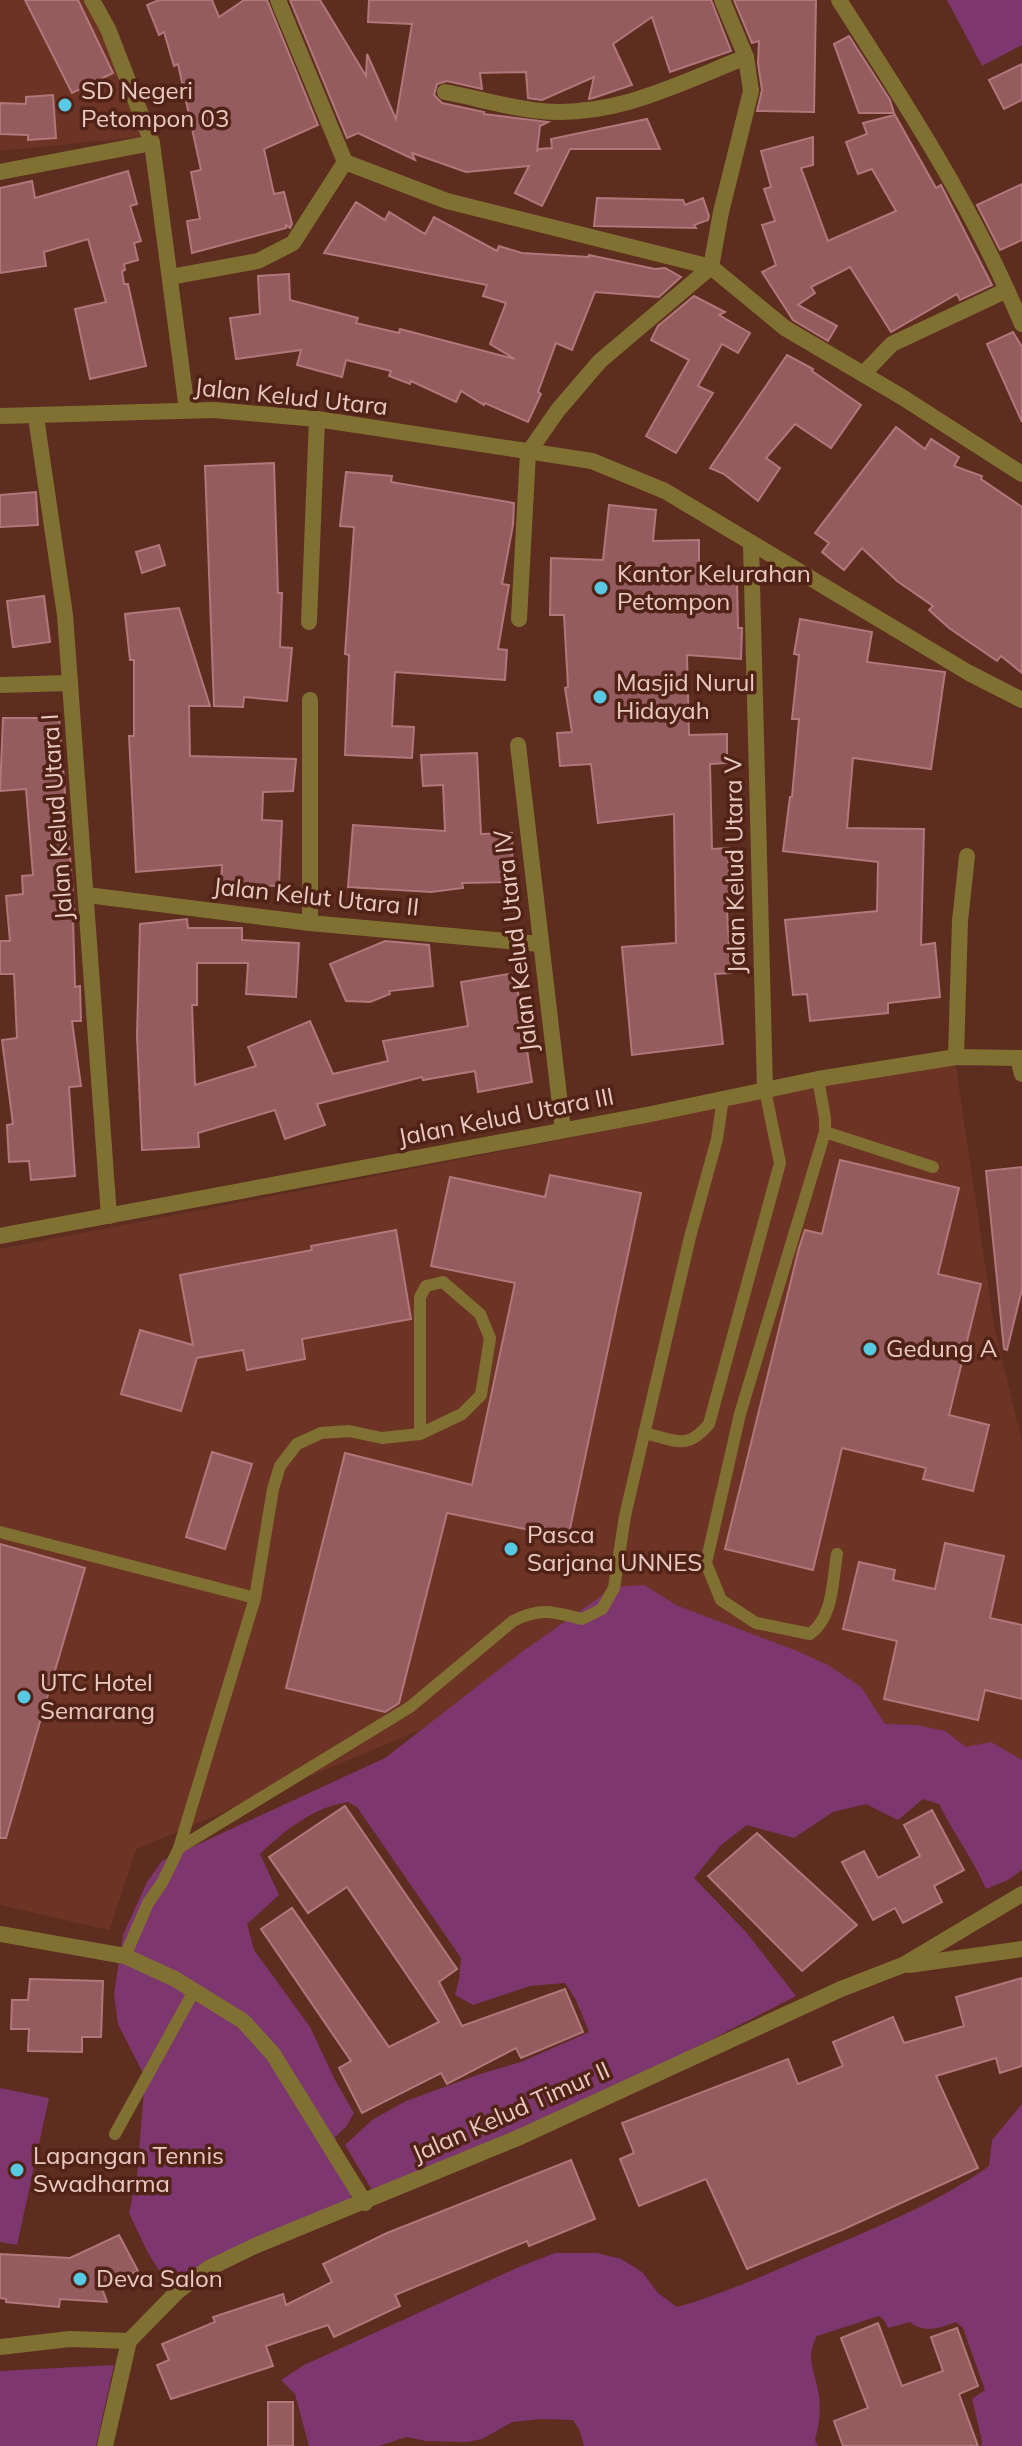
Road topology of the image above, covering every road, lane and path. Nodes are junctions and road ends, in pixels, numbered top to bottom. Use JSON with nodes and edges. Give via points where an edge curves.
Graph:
{"nodes":[{"id":1,"x":92,"y":0,"type":"edge"},
{"id":2,"x":278,"y":0,"type":"edge"},
{"id":3,"x":722,"y":0,"type":"edge"},
{"id":4,"x":839,"y":0,"type":"edge"},
{"id":5,"x":746,"y":57,"type":"junction"},
{"id":6,"x":445,"y":92,"type":"dead end"},
{"id":7,"x":152,"y":143,"type":"junction"},
{"id":8,"x":345,"y":162,"type":"junction"},
{"id":9,"x":0,"y":172,"type":"edge"},
{"id":10,"x":711,"y":267,"type":"junction"},
{"id":11,"x":170,"y":277,"type":"junction"},
{"id":12,"x":1007,"y":290,"type":"junction"},
{"id":13,"x":1022,"y":324,"type":"edge"},
{"id":14,"x":863,"y":374,"type":"junction"},
{"id":15,"x":187,"y":410,"type":"junction"},
{"id":16,"x":0,"y":416,"type":"edge"},
{"id":17,"x":36,"y":417,"type":"junction"},
{"id":18,"x":317,"y":419,"type":"junction"},
{"id":19,"x":528,"y":453,"type":"junction"},
{"id":20,"x":1022,"y":474,"type":"edge"},
{"id":21,"x":751,"y":544,"type":"junction"},
{"id":22,"x":519,"y":619,"type":"dead end"},
{"id":23,"x":309,"y":622,"type":"dead end"},
{"id":24,"x":70,"y":683,"type":"junction"},
{"id":25,"x":0,"y":685,"type":"edge"},
{"id":26,"x":310,"y":700,"type":"dead end"},
{"id":27,"x":1022,"y":700,"type":"edge"},
{"id":28,"x":518,"y":745,"type":"dead end"},
{"id":29,"x":967,"y":856,"type":"dead end"},
{"id":30,"x":87,"y":895,"type":"junction"},
{"id":31,"x":310,"y":923,"type":"junction"},
{"id":32,"x":540,"y":944,"type":"junction"},
{"id":33,"x":956,"y":1057,"type":"junction"},
{"id":34,"x":1021,"y":1063,"type":"edge"},
{"id":35,"x":818,"y":1079,"type":"junction"},
{"id":36,"x":765,"y":1090,"type":"junction"},
{"id":37,"x":723,"y":1098,"type":"junction"},
{"id":38,"x":563,"y":1130,"type":"junction"},
{"id":39,"x":825,"y":1132,"type":"junction"},
{"id":40,"x":933,"y":1167,"type":"dead end"},
{"id":41,"x":109,"y":1216,"type":"junction"},
{"id":42,"x":0,"y":1236,"type":"edge"},
{"id":43,"x":644,"y":1433,"type":"junction"},
{"id":44,"x":420,"y":1434,"type":"junction"},
{"id":45,"x":0,"y":1532,"type":"edge"},
{"id":46,"x":837,"y":1554,"type":"dead end"},
{"id":47,"x":255,"y":1598,"type":"junction"},
{"id":48,"x":179,"y":1848,"type":"junction"},
{"id":49,"x":1022,"y":1894,"type":"edge"},
{"id":50,"x":0,"y":1934,"type":"edge"},
{"id":51,"x":1022,"y":1949,"type":"edge"},
{"id":52,"x":125,"y":1956,"type":"junction"},
{"id":53,"x":903,"y":1965,"type":"junction"},
{"id":54,"x":194,"y":1991,"type":"junction"},
{"id":55,"x":115,"y":2134,"type":"dead end"},
{"id":56,"x":365,"y":2203,"type":"junction"},
{"id":57,"x":129,"y":2341,"type":"junction"},
{"id":58,"x":0,"y":2347,"type":"edge"},
{"id":59,"x":105,"y":2446,"type":"edge"}],
"edges":[{"from":1,"to":7,"type":"street"},
{"from":2,"to":8,"type":"street"},
{"from":3,"to":5,"type":"street"},
{"from":4,"to":12,"type":"street","via":[[904,102]]},
{"from":5,"to":6,"type":"street","via":[[634,102],[598,109],[541,111]]},
{"from":5,"to":10,"type":"street","via":[[751,91]]},
{"from":7,"to":9,"type":"street"},
{"from":7,"to":11,"type":"street"},
{"from":8,"to":10,"type":"street","via":[[447,201]]},
{"from":8,"to":11,"type":"street","via":[[293,243],[258,261]]},
{"from":10,"to":14,"type":"street","via":[[785,328]]},
{"from":10,"to":19,"type":"street","via":[[600,361]]},
{"from":11,"to":15,"type":"street"},
{"from":12,"to":13,"type":"street"},
{"from":12,"to":14,"type":"street","via":[[892,344]]},
{"from":14,"to":20,"type":"street"},
{"from":15,"to":17,"type":"street","name":"Jalan Kelud Utara"},
{"from":15,"to":18,"type":"street","name":"Jalan Kelud Utara"},
{"from":16,"to":17,"type":"street","name":"Jalan Kelud Utara"},
{"from":17,"to":24,"type":"street","name":"Jalan Kelud Utara I"},
{"from":18,"to":19,"type":"street","name":"Jalan Kelud Utara"},
{"from":18,"to":23,"type":"street"},
{"from":19,"to":21,"type":"street","name":"Jalan Kelud Utara","via":[[592,461],[665,491]]},
{"from":19,"to":22,"type":"street"},
{"from":21,"to":27,"type":"street","name":"Jalan Kelud Utara"},
{"from":21,"to":36,"type":"street","name":"Jalan Kelud Utara V"},
{"from":24,"to":25,"type":"street"},
{"from":24,"to":30,"type":"street","name":"Jalan Kelud Utara I"},
{"from":26,"to":31,"type":"street"},
{"from":28,"to":32,"type":"street","name":"Jalan Kelud Utara IV"},
{"from":29,"to":33,"type":"street"},
{"from":30,"to":31,"type":"street","name":"Jalan Kelut Utara II"},
{"from":30,"to":41,"type":"street","name":"Jalan Kelud Utara I"},
{"from":31,"to":32,"type":"street","name":"Jalan Kelut Utara II"},
{"from":32,"to":38,"type":"street","name":"Jalan Kelud Utara IV"},
{"from":33,"to":34,"type":"street","name":"Jalan Kelud Utara III"},
{"from":33,"to":35,"type":"street","name":"Jalan Kelud Utara III"},
{"from":35,"to":36,"type":"street","name":"Jalan Kelud Utara III"},
{"from":35,"to":39,"type":"lane"},
{"from":36,"to":37,"type":"street","name":"Jalan Kelud Utara III"},
{"from":36,"to":43,"type":"lane","via":[[780,1163],[709,1424],[697,1439],[687,1442]]},
{"from":37,"to":38,"type":"street","name":"Jalan Kelud Utara III"},
{"from":37,"to":43,"type":"lane"},
{"from":38,"to":41,"type":"street","name":"Jalan Kelud Utara III"},
{"from":39,"to":40,"type":"lane"},
{"from":39,"to":46,"type":"lane","via":[[740,1414],[706,1563],[721,1600],[756,1623],[810,1634],[823,1624],[828,1610]]},
{"from":41,"to":42,"type":"street","name":"Jalan Kelud Utara III"},
{"from":43,"to":48,"type":"lane","via":[[614,1588],[602,1609],[582,1619],[548,1610],[513,1621],[410,1707]]},
{"from":44,"to":44,"type":"lane","via":[[420,1297],[426,1286],[443,1282],[480,1314],[490,1338],[481,1395],[462,1414]]},
{"from":44,"to":47,"type":"lane","via":[[382,1438],[349,1431],[321,1433],[297,1444],[280,1466],[273,1489]]},
{"from":45,"to":47,"type":"lane"},
{"from":47,"to":48,"type":"lane"},
{"from":48,"to":52,"type":"lane"},
{"from":49,"to":53,"type":"street","name":"Jalan Kelud Timur II"},
{"from":50,"to":52,"type":"street"},
{"from":51,"to":53,"type":"street"},
{"from":52,"to":54,"type":"street"},
{"from":53,"to":56,"type":"street","name":"Jalan Kelud Timur II"},
{"from":54,"to":55,"type":"lane"},
{"from":54,"to":56,"type":"street","via":[[243,2021],[273,2054]]},
{"from":56,"to":57,"type":"street","name":"Jalan Kelud Timur II","via":[[209,2268]]},
{"from":57,"to":58,"type":"street","via":[[70,2339]]},
{"from":57,"to":59,"type":"street"}]}
